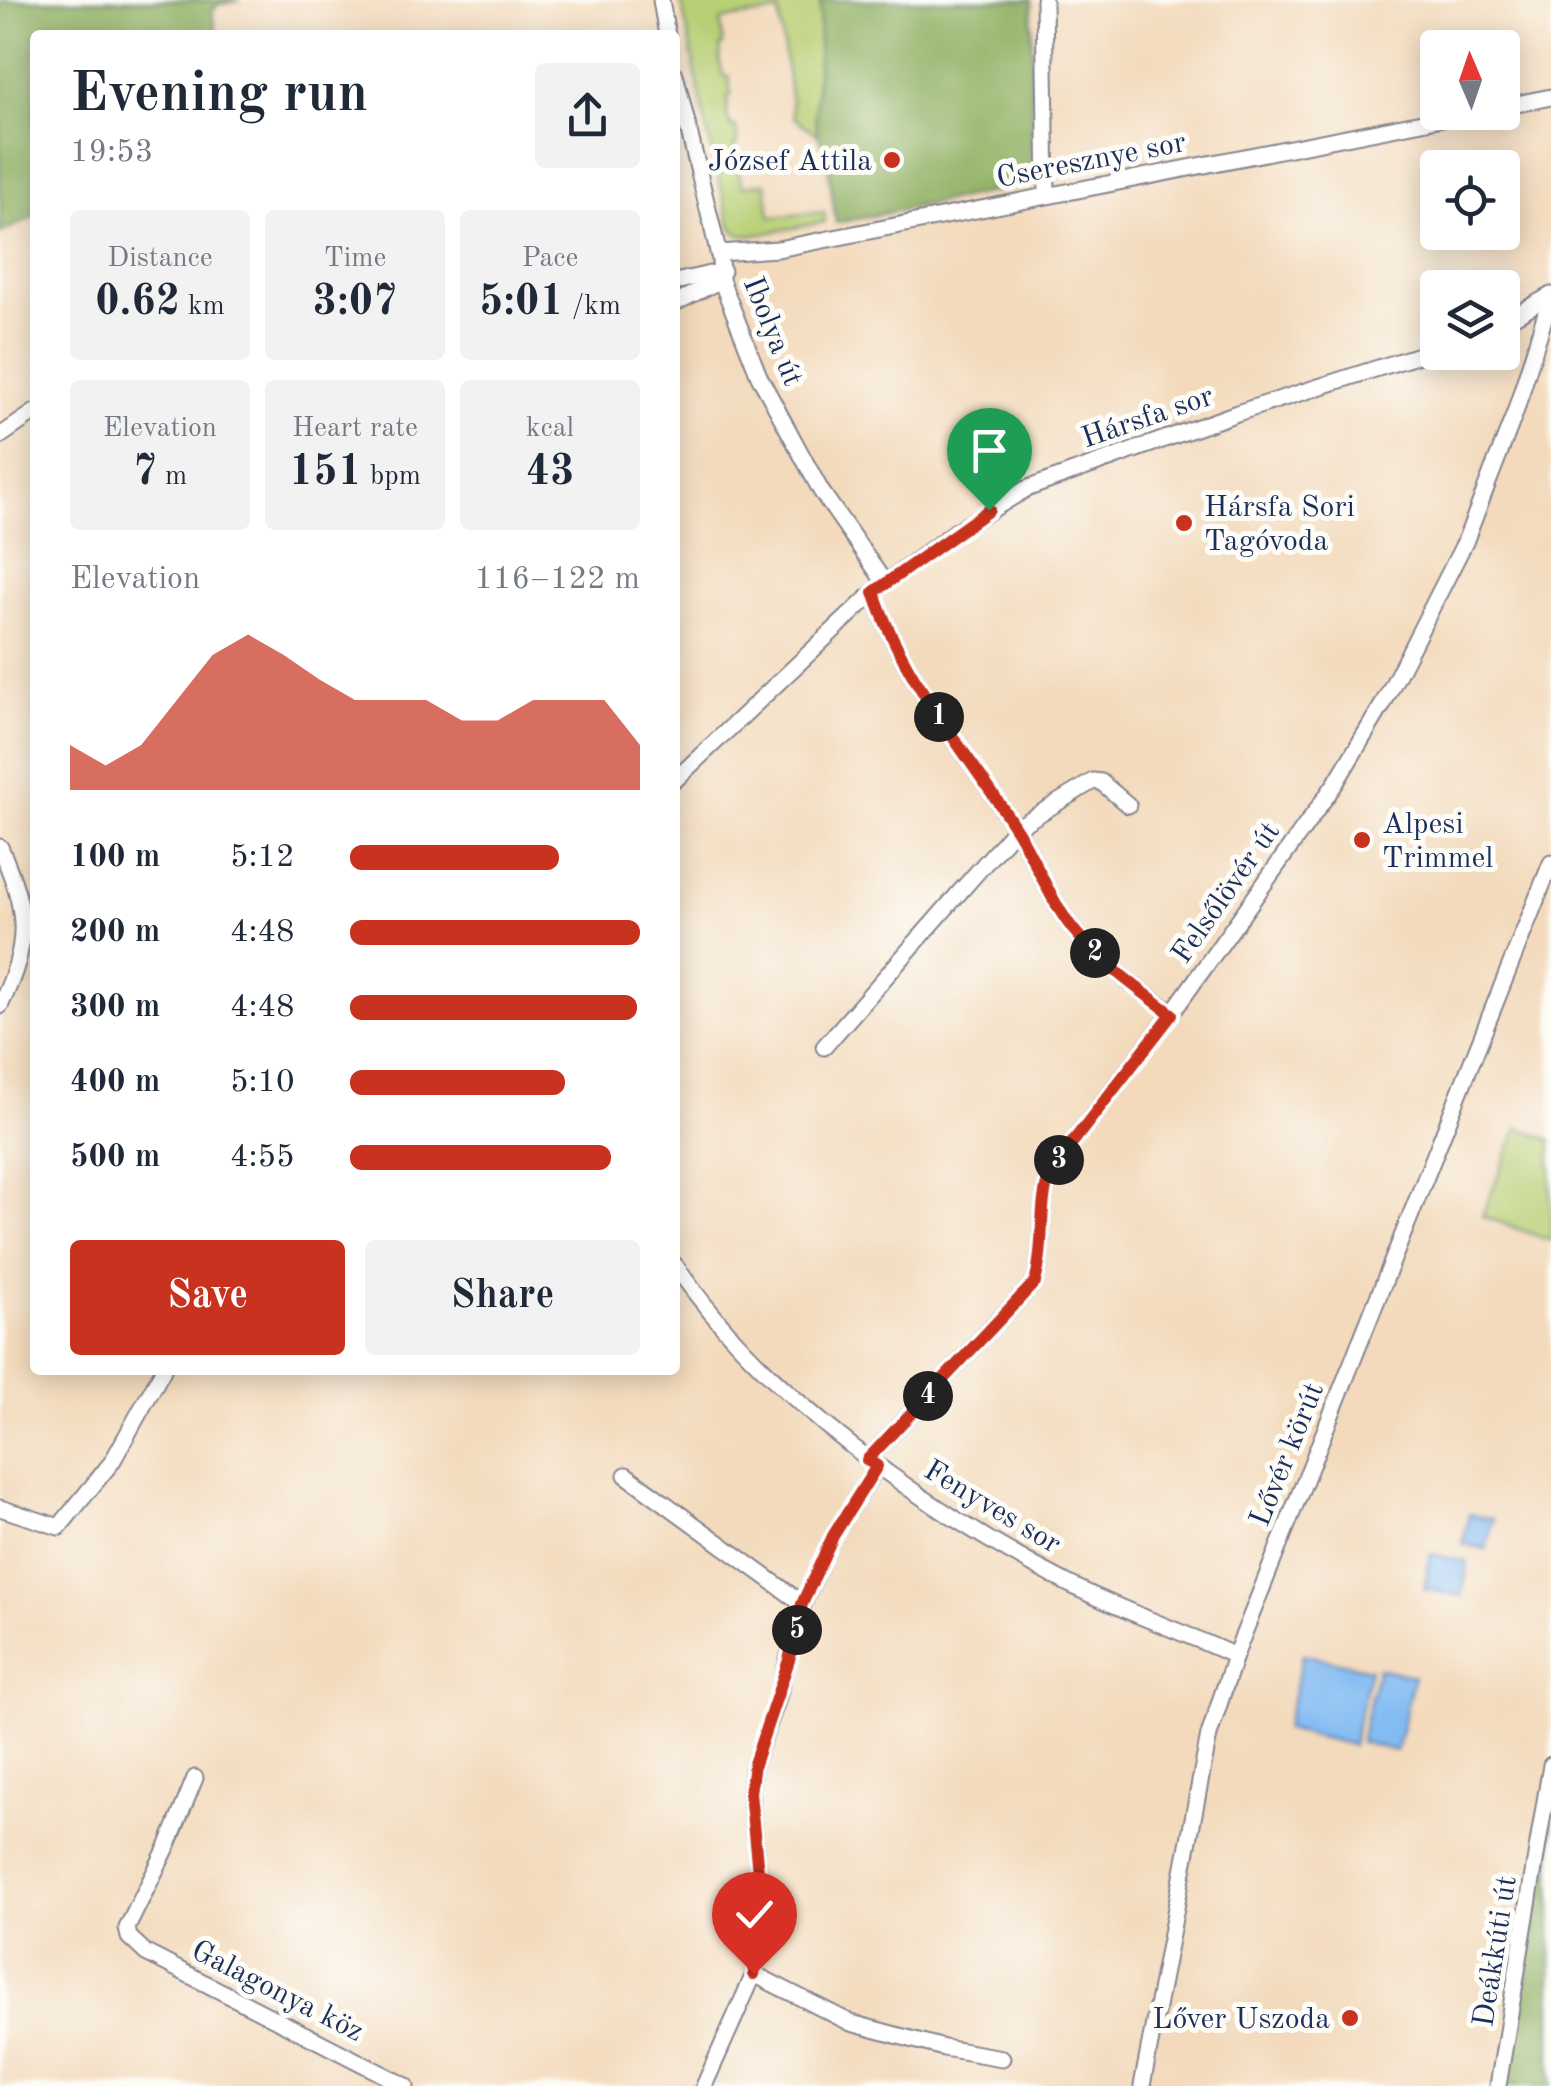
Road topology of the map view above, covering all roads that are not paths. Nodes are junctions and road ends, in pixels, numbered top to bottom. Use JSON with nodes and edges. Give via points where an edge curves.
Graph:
{"nodes":[{"id":1,"x":661,"y":0,"type":"edge"},
{"id":2,"x":1044,"y":0,"type":"edge"},
{"id":3,"x":667,"y":30,"type":"edge"},
{"id":4,"x":1551,"y":97,"type":"edge"},
{"id":5,"x":1520,"y":103,"type":"edge"},
{"id":6,"x":680,"y":107,"type":"edge"},
{"id":7,"x":1420,"y":123,"type":"edge"},
{"id":8,"x":1047,"y":196,"type":"junction"},
{"id":9,"x":718,"y":253,"type":"junction"},
{"id":10,"x":722,"y":276,"type":"junction"},
{"id":11,"x":680,"y":281,"type":"edge"},
{"id":12,"x":1551,"y":296,"type":"edge"},
{"id":13,"x":680,"y":300,"type":"edge"},
{"id":14,"x":1520,"y":313,"type":"edge"},
{"id":15,"x":1420,"y":354,"type":"edge"},
{"id":16,"x":30,"y":415,"type":"edge"},
{"id":17,"x":0,"y":436,"type":"edge"},
{"id":18,"x":879,"y":588,"type":"junction"},
{"id":19,"x":680,"y":775,"type":"edge"},
{"id":20,"x":1128,"y":804,"type":"dead end"},
{"id":21,"x":1016,"y":828,"type":"junction"},
{"id":22,"x":0,"y":847,"type":"edge"},
{"id":23,"x":1551,"y":863,"type":"edge"},
{"id":24,"x":0,"y":1006,"type":"edge"},
{"id":25,"x":1172,"y":1014,"type":"junction"},
{"id":26,"x":824,"y":1047,"type":"dead end"},
{"id":27,"x":680,"y":1272,"type":"edge"},
{"id":28,"x":160,"y":1375,"type":"edge"},
{"id":29,"x":872,"y":1463,"type":"junction"},
{"id":30,"x":626,"y":1475,"type":"dead end"},
{"id":31,"x":0,"y":1508,"type":"edge"},
{"id":32,"x":802,"y":1604,"type":"junction"},
{"id":33,"x":1235,"y":1656,"type":"junction"},
{"id":34,"x":1551,"y":1765,"type":"edge"},
{"id":35,"x":195,"y":1778,"type":"dead end"},
{"id":36,"x":754,"y":1974,"type":"junction"},
{"id":37,"x":1002,"y":2058,"type":"dead end"},
{"id":38,"x":406,"y":2086,"type":"edge"},
{"id":39,"x":704,"y":2086,"type":"edge"},
{"id":40,"x":1142,"y":2086,"type":"edge"},
{"id":41,"x":1498,"y":2086,"type":"edge"}],
"edges":[{"from":1,"to":3,"type":"street"},
{"from":2,"to":8,"type":"street"},
{"from":4,"to":5,"type":"street"},
{"from":6,"to":9,"type":"street","name":"Ibolya út"},
{"from":7,"to":8,"type":"street","name":"Cseresznye sor"},
{"from":8,"to":9,"type":"street","name":"Cseresznye sor","via":[[778,249]]},
{"from":9,"to":10,"type":"street","name":"Ibolya út"},
{"from":10,"to":11,"type":"street"},
{"from":10,"to":13,"type":"street"},
{"from":10,"to":18,"type":"street","name":"Ibolya út","via":[[758,376]]},
{"from":12,"to":14,"type":"street"},
{"from":12,"to":25,"type":"street","name":"Felsőlövér út","via":[[1465,542],[1383,704],[1335,784]]},
{"from":15,"to":18,"type":"street","name":"Hársfa sor","via":[[1036,484]]},
{"from":16,"to":17,"type":"street"},
{"from":18,"to":19,"type":"street","name":"Hársfa sor"},
{"from":18,"to":21,"type":"street","name":"Ibolya út","via":[[883,621],[905,662]]},
{"from":20,"to":21,"type":"street","via":[[1093,781]]},
{"from":21,"to":25,"type":"street","name":"Ibolya út","via":[[1074,931],[1109,968]]},
{"from":21,"to":26,"type":"street"},
{"from":22,"to":24,"type":"street","via":[[16,890],[24,945]]},
{"from":23,"to":33,"type":"street","name":"Lővér körút"},
{"from":25,"to":29,"type":"street","name":"Felsőlövér út","via":[[1051,1170],[1042,1197],[1035,1282]]},
{"from":27,"to":29,"type":"street","name":"Fenyves sor","via":[[770,1374]]},
{"from":28,"to":31,"type":"street","via":[[112,1462],[58,1527]]},
{"from":29,"to":32,"type":"street","name":"Felsőlövér út"},
{"from":29,"to":33,"type":"street","name":"Fenyves sor","via":[[1071,1585]]},
{"from":30,"to":32,"type":"street"},
{"from":32,"to":36,"type":"street","name":"Felsőlövér út","via":[[750,1793],[760,1892]]},
{"from":33,"to":40,"type":"street","name":"Lővér körút","via":[[1209,1735]]},
{"from":34,"to":41,"type":"street","name":"Deákkúti út"},
{"from":35,"to":38,"type":"street","name":"Galagonya köz","via":[[128,1936],[163,1962]]},
{"from":36,"to":37,"type":"street","via":[[852,2023]]},
{"from":36,"to":39,"type":"street","name":"Felsőlövér út"}]}
